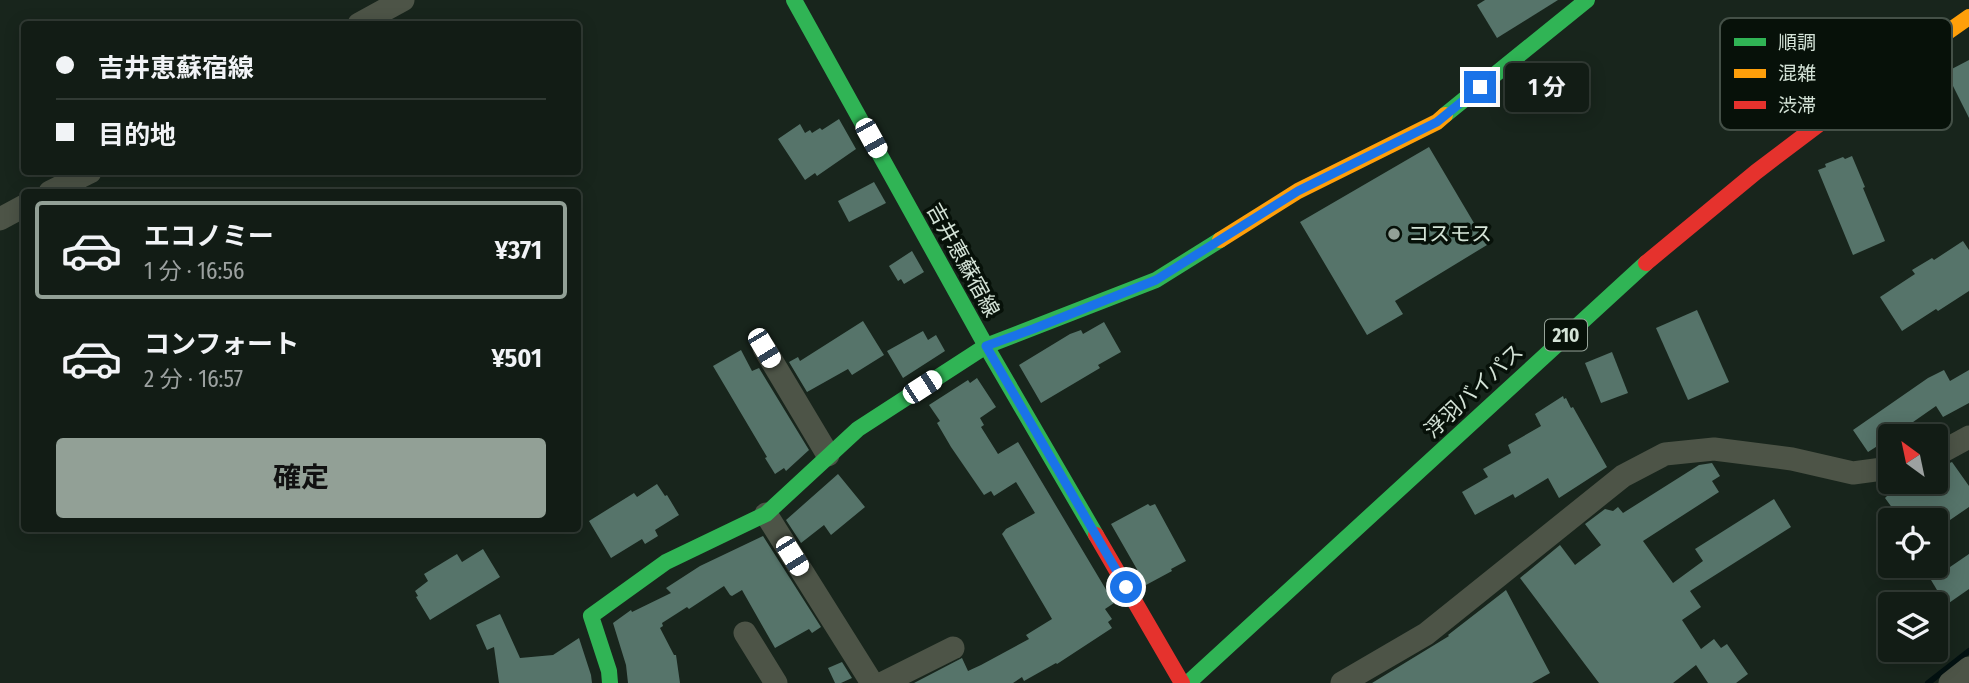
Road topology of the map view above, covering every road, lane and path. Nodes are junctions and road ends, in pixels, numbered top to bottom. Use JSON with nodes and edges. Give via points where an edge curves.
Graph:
{"nodes":[{"id":1,"x":403,"y":0,"type":"edge"},
{"id":2,"x":794,"y":0,"type":"edge"},
{"id":3,"x":1587,"y":0,"type":"edge"},
{"id":4,"x":1969,"y":17,"type":"edge"},
{"id":5,"x":364,"y":21,"type":"edge"},
{"id":6,"x":1952,"y":29,"type":"edge"},
{"id":7,"x":1812,"y":130,"type":"edge"},
{"id":8,"x":84,"y":175,"type":"edge"},
{"id":9,"x":56,"y":189,"type":"edge"},
{"id":10,"x":21,"y":208,"type":"edge"},
{"id":11,"x":0,"y":219,"type":"edge"},
{"id":12,"x":986,"y":346,"type":"junction"},
{"id":13,"x":764,"y":348,"type":"dead end"},
{"id":14,"x":1969,"y":436,"type":"edge"},
{"id":15,"x":1948,"y":448,"type":"edge"},
{"id":16,"x":828,"y":455,"type":"junction"},
{"id":17,"x":1878,"y":469,"type":"edge"},
{"id":18,"x":766,"y":514,"type":"junction"},
{"id":19,"x":745,"y":633,"type":"dead end"},
{"id":20,"x":953,"y":648,"type":"dead end"},
{"id":21,"x":1969,"y":667,"type":"edge"},
{"id":22,"x":610,"y":683,"type":"edge"},
{"id":23,"x":776,"y":683,"type":"edge"},
{"id":24,"x":872,"y":683,"type":"edge"},
{"id":25,"x":883,"y":683,"type":"edge"},
{"id":26,"x":1185,"y":683,"type":"edge"},
{"id":27,"x":1342,"y":683,"type":"edge"},
{"id":28,"x":1950,"y":683,"type":"edge"}],
"edges":[{"from":1,"to":5,"type":"street"},
{"from":2,"to":12,"type":"main road","name":"吉井恵蘇宿線"},
{"from":3,"to":12,"type":"main road","via":[[1437,122],[1298,191],[1156,280]]},
{"from":4,"to":6,"type":"main road","name":"浮羽バイパス","number":"210"},
{"from":7,"to":26,"type":"main road","name":"浮羽バイパス","number":"210","via":[[1626,280]]},
{"from":8,"to":9,"type":"street"},
{"from":10,"to":11,"type":"street"},
{"from":12,"to":16,"type":"main road","via":[[858,429]]},
{"from":12,"to":26,"type":"main road","name":"吉井恵蘇宿線"},
{"from":13,"to":16,"type":"street"},
{"from":14,"to":15,"type":"street"},
{"from":16,"to":18,"type":"main road"},
{"from":17,"to":27,"type":"street","via":[[1853,472],[1714,449],[1665,454],[1623,476],[1426,634]]},
{"from":18,"to":22,"type":"main road","via":[[666,562],[591,616]]},
{"from":18,"to":24,"type":"street"},
{"from":19,"to":23,"type":"street"},
{"from":20,"to":25,"type":"street"},
{"from":21,"to":28,"type":"street"}]}
